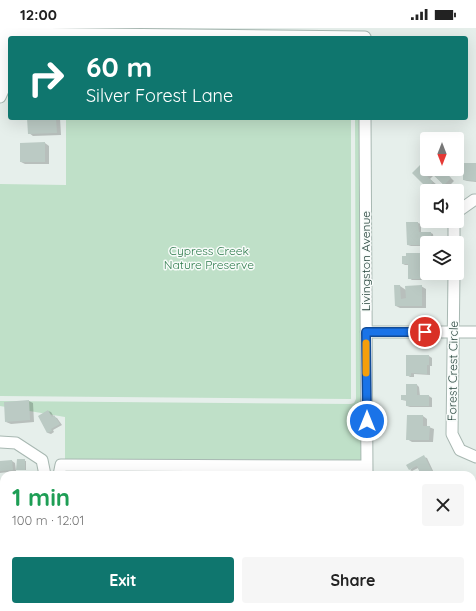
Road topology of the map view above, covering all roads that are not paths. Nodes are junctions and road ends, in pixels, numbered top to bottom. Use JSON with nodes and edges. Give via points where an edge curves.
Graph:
{"nodes":[{"id":1,"x":5,"y":30,"type":"edge"},
{"id":2,"x":365,"y":34,"type":"edge"},
{"id":3,"x":0,"y":97,"type":"edge"},
{"id":4,"x":366,"y":120,"type":"edge"},
{"id":5,"x":476,"y":200,"type":"edge"},
{"id":6,"x":464,"y":207,"type":"edge"},
{"id":7,"x":454,"y":280,"type":"edge"},
{"id":8,"x":366,"y":332,"type":"junction"},
{"id":9,"x":454,"y":332,"type":"junction"},
{"id":10,"x":476,"y":332,"type":"edge"},
{"id":11,"x":0,"y":442,"type":"edge"},
{"id":12,"x":476,"y":457,"type":"edge"},
{"id":13,"x":367,"y":470,"type":"edge"},
{"id":14,"x":44,"y":471,"type":"edge"},
{"id":15,"x":60,"y":471,"type":"edge"}],
"edges":[{"from":1,"to":2,"type":"street"},
{"from":1,"to":3,"type":"street","via":[[5,86]]},
{"from":4,"to":8,"type":"street","name":"Livingston Avenue"},
{"from":5,"to":6,"type":"street"},
{"from":7,"to":9,"type":"street","name":"Forest Crest Circle"},
{"from":8,"to":9,"type":"street"},
{"from":8,"to":13,"type":"street","name":"Livingston Avenue"},
{"from":9,"to":10,"type":"street"},
{"from":9,"to":12,"type":"street","name":"Forest Crest Circle","via":[[452,434],[460,450]]},
{"from":11,"to":14,"type":"street","via":[[16,443],[42,460]]},
{"from":13,"to":15,"type":"street","via":[[61,465]]}]}
